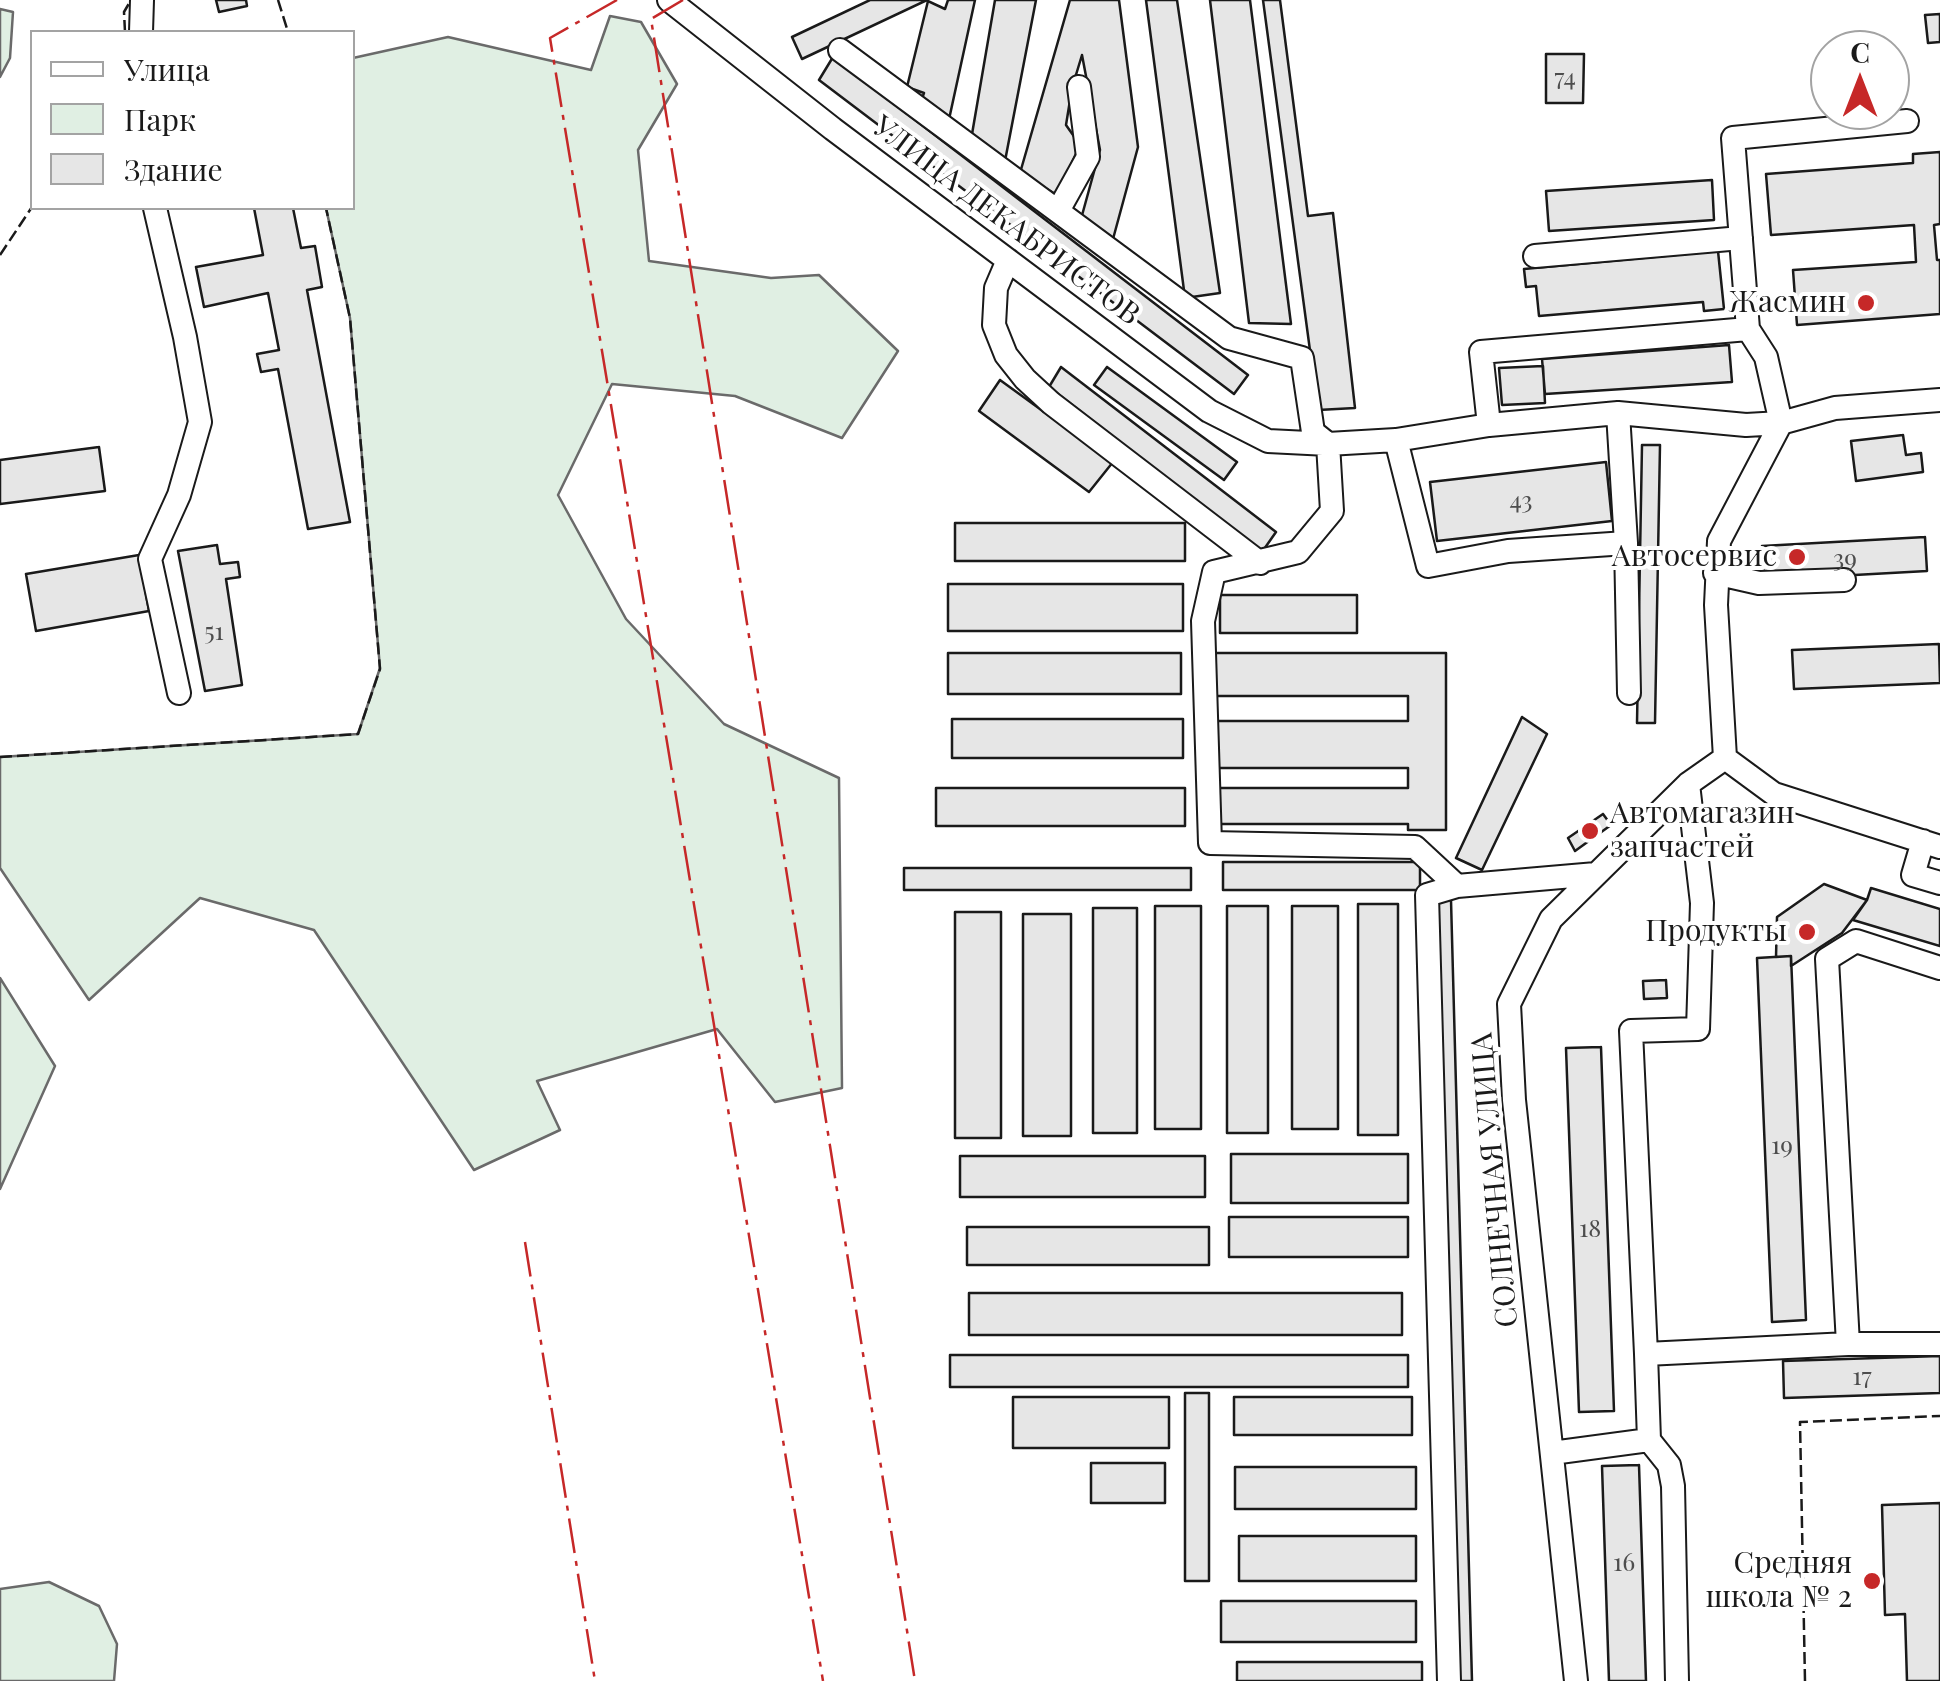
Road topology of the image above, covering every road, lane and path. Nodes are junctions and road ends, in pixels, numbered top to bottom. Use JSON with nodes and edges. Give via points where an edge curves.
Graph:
{"nodes":[{"id":1,"x":142,"y":0,"type":"edge"},
{"id":2,"x":669,"y":0,"type":"edge"},
{"id":3,"x":141,"y":30,"type":"edge"},
{"id":4,"x":840,"y":50,"type":"dead end"},
{"id":5,"x":1078,"y":87,"type":"dead end"},
{"id":6,"x":1815,"y":130,"type":"edge"},
{"id":7,"x":155,"y":210,"type":"edge"},
{"id":8,"x":1058,"y":212,"type":"junction"},
{"id":9,"x":1741,"y":238,"type":"junction"},
{"id":10,"x":1534,"y":256,"type":"dead end"},
{"id":11,"x":1008,"y":260,"type":"junction"},
{"id":12,"x":1748,"y":329,"type":"junction"},
{"id":13,"x":1940,"y":400,"type":"edge"},
{"id":14,"x":1618,"y":413,"type":"junction"},
{"id":15,"x":1781,"y":423,"type":"junction"},
{"id":16,"x":1489,"y":425,"type":"junction"},
{"id":17,"x":1396,"y":440,"type":"junction"},
{"id":18,"x":1328,"y":444,"type":"junction"},
{"id":19,"x":1626,"y":542,"type":"junction"},
{"id":20,"x":1260,"y":564,"type":"junction"},
{"id":21,"x":1716,"y":574,"type":"junction"},
{"id":22,"x":1844,"y":580,"type":"dead end"},
{"id":23,"x":178,"y":693,"type":"dead end"},
{"id":24,"x":1629,"y":693,"type":"dead end"},
{"id":25,"x":1725,"y":758,"type":"junction"},
{"id":26,"x":1688,"y":784,"type":"junction"},
{"id":27,"x":1932,"y":844,"type":"edge"},
{"id":28,"x":1596,"y":874,"type":"junction"},
{"id":29,"x":1940,"y":883,"type":"edge"},
{"id":30,"x":1457,"y":886,"type":"junction"},
{"id":31,"x":1940,"y":968,"type":"edge"},
{"id":32,"x":1848,"y":1344,"type":"junction"},
{"id":33,"x":1940,"y":1344,"type":"edge"},
{"id":34,"x":1646,"y":1354,"type":"junction"},
{"id":35,"x":1649,"y":1440,"type":"junction"},
{"id":36,"x":1552,"y":1453,"type":"junction"},
{"id":37,"x":1449,"y":1681,"type":"edge"},
{"id":38,"x":1576,"y":1681,"type":"edge"},
{"id":39,"x":1676,"y":1681,"type":"edge"}],
"edges":[{"from":1,"to":3,"type":"street"},
{"from":2,"to":11,"type":"street","name":"УЛИЦА ДЕКАБРИСТОВ"},
{"from":4,"to":8,"type":"street"},
{"from":5,"to":8,"type":"street","via":[[1088,157]]},
{"from":6,"to":9,"type":"street","via":[[1733,138]]},
{"from":7,"to":23,"type":"street","via":[[200,422],[179,496],[150,559]]},
{"from":8,"to":18,"type":"street","via":[[1229,338],[1302,358],[1313,432]]},
{"from":9,"to":10,"type":"street"},
{"from":9,"to":12,"type":"street"},
{"from":11,"to":18,"type":"street","name":"УЛИЦА ДЕКАБРИСТОВ","via":[[1209,411],[1268,441]]},
{"from":11,"to":20,"type":"street","via":[[996,288],[994,325],[1006,355],[1051,403]]},
{"from":12,"to":15,"type":"street","via":[[1766,357]]},
{"from":12,"to":16,"type":"street","via":[[1481,352]]},
{"from":13,"to":15,"type":"street","via":[[1835,408]]},
{"from":14,"to":15,"type":"street","name":"УЛИЦА ДЕКАБРИСТОВ"},
{"from":14,"to":16,"type":"street","name":"УЛИЦА ДЕКАБРИСТОВ"},
{"from":14,"to":19,"type":"street"},
{"from":15,"to":21,"type":"street","via":[[1719,541]]},
{"from":16,"to":17,"type":"street","name":"УЛИЦА ДЕКАБРИСТОВ"},
{"from":17,"to":18,"type":"street","name":"УЛИЦА ДЕКАБРИСТОВ"},
{"from":17,"to":19,"type":"street","via":[[1428,566],[1508,551]]},
{"from":18,"to":20,"type":"street","via":[[1332,511],[1298,552]]},
{"from":19,"to":24,"type":"street"},
{"from":20,"to":30,"type":"street","via":[[1214,572],[1203,621],[1210,843],[1415,847]]},
{"from":21,"to":22,"type":"street","via":[[1759,583]]},
{"from":21,"to":25,"type":"street"},
{"from":25,"to":26,"type":"street","name":"СОЛНЕЧНАЯ УЛИЦА"},
{"from":25,"to":27,"type":"street","via":[[1774,794]]},
{"from":26,"to":28,"type":"street","name":"СОЛНЕЧНАЯ УЛИЦА"},
{"from":26,"to":34,"type":"street","via":[[1702,903],[1698,1029],[1631,1031]]},
{"from":27,"to":29,"type":"street","via":[[1913,875]]},
{"from":28,"to":30,"type":"street"},
{"from":28,"to":36,"type":"street","name":"СОЛНЕЧНАЯ УЛИЦА","via":[[1551,919],[1509,1004]]},
{"from":30,"to":37,"type":"street","via":[[1427,894]]},
{"from":31,"to":32,"type":"street","via":[[1856,941],[1827,960]]},
{"from":32,"to":33,"type":"street"},
{"from":32,"to":34,"type":"street"},
{"from":34,"to":35,"type":"street"},
{"from":35,"to":36,"type":"street"},
{"from":35,"to":39,"type":"street","via":[[1669,1465],[1673,1486]]},
{"from":36,"to":38,"type":"street","name":"СОЛНЕЧНАЯ УЛИЦА"}]}
